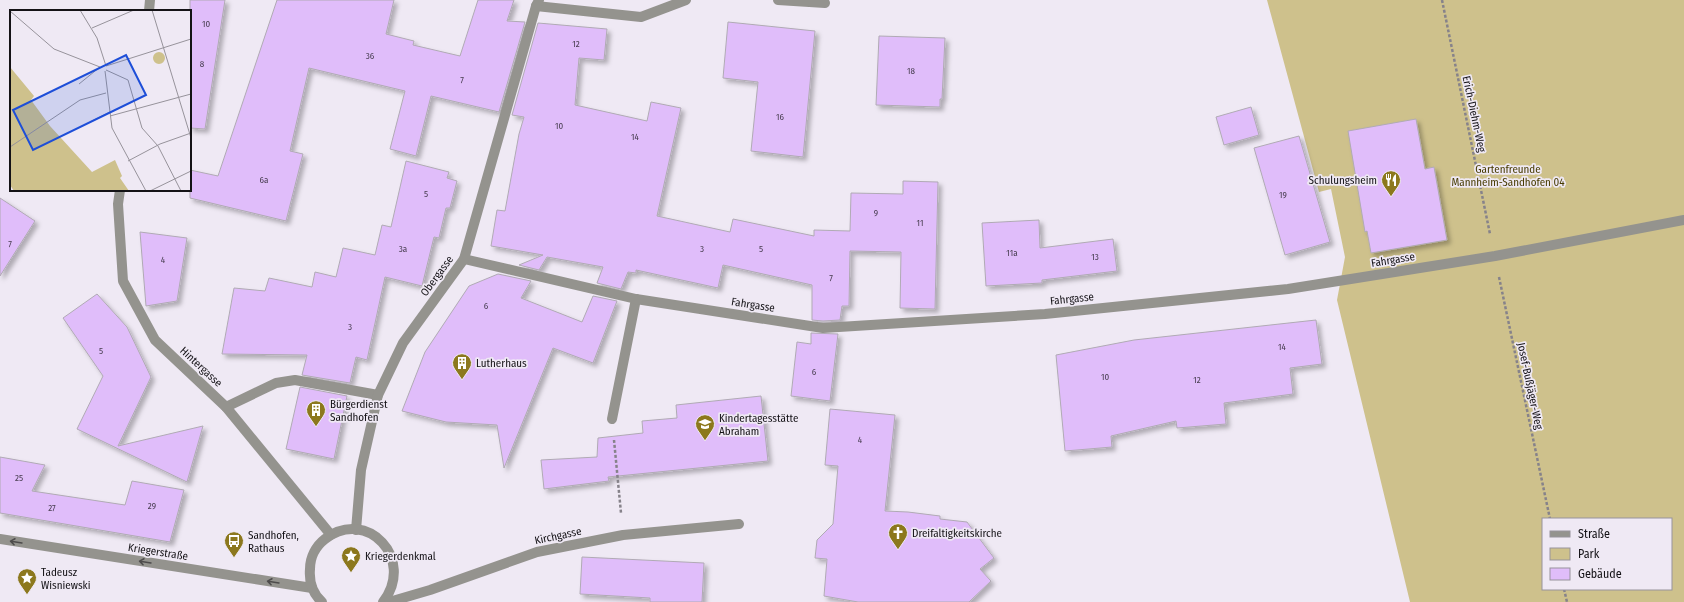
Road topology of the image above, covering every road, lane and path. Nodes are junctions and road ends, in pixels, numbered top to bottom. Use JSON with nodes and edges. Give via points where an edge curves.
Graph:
{"nodes":[{"id":1,"x":150,"y":0,"type":"edge"},
{"id":2,"x":686,"y":0,"type":"edge"},
{"id":3,"x":778,"y":0,"type":"edge"},
{"id":4,"x":1442,"y":0,"type":"edge"},
{"id":5,"x":537,"y":3,"type":"edge"},
{"id":6,"x":825,"y":3,"type":"dead end"},
{"id":7,"x":149,"y":10,"type":"edge"},
{"id":8,"x":120,"y":191,"type":"edge"},
{"id":9,"x":1684,"y":220,"type":"edge"},
{"id":10,"x":1495,"y":256,"type":"junction"},
{"id":11,"x":464,"y":259,"type":"junction"},
{"id":12,"x":636,"y":299,"type":"junction"},
{"id":13,"x":378,"y":395,"type":"junction"},
{"id":14,"x":226,"y":407,"type":"junction"},
{"id":15,"x":612,"y":419,"type":"joint"},
{"id":16,"x":1550,"y":518,"type":"edge"},
{"id":17,"x":739,"y":524,"type":"dead end"},
{"id":18,"x":356,"y":530,"type":"junction"},
{"id":19,"x":331,"y":534,"type":"junction"},
{"id":20,"x":623,"y":535,"type":"junction"},
{"id":21,"x":0,"y":539,"type":"edge"},
{"id":22,"x":312,"y":588,"type":"junction"},
{"id":23,"x":1564,"y":590,"type":"edge"},
{"id":24,"x":322,"y":602,"type":"edge"},
{"id":25,"x":383,"y":602,"type":"edge"},
{"id":26,"x":389,"y":602,"type":"edge"},
{"id":27,"x":1567,"y":602,"type":"edge"}],
"edges":[{"from":1,"to":7,"type":"street"},
{"from":2,"to":5,"type":"street","name":"Obergasse","via":[[641,17]]},
{"from":3,"to":6,"type":"street"},
{"from":4,"to":10,"type":"path","name":"Erich-Diehm-Weg"},
{"from":5,"to":11,"type":"street","name":"Obergasse"},
{"from":8,"to":14,"type":"street","name":"Hintergasse","via":[[118,204],[123,281],[155,340]]},
{"from":9,"to":10,"type":"street","name":"Fahrgasse"},
{"from":10,"to":12,"type":"street","name":"Fahrgasse","via":[[1288,289],[1045,314],[823,328]]},
{"from":10,"to":16,"type":"path","name":"Josef-Bußjäger-Weg"},
{"from":11,"to":12,"type":"street","name":"Fahrgasse"},
{"from":11,"to":13,"type":"street","name":"Obergasse","via":[[403,343]]},
{"from":12,"to":15,"type":"street"},
{"from":13,"to":14,"type":"street","via":[[295,380],[276,383]]},
{"from":13,"to":18,"type":"street","name":"Obergasse","via":[[361,470]]},
{"from":14,"to":19,"type":"street","name":"Hintergasse"},
{"from":15,"to":20,"type":"path"},
{"from":17,"to":20,"type":"street","name":"Kirchgasse"},
{"from":18,"to":19,"type":"street"},
{"from":18,"to":25,"type":"street","via":[[378,538],[393,558],[394,582]]},
{"from":19,"to":22,"type":"street","via":[[314,552],[309,576]]},
{"from":20,"to":26,"type":"street","name":"Kirchgasse","via":[[537,552]]},
{"from":22,"to":21,"type":"street","name":"Kriegerstraße","one_way":true},
{"from":22,"to":24,"type":"street"},
{"from":23,"to":27,"type":"path"}]}
